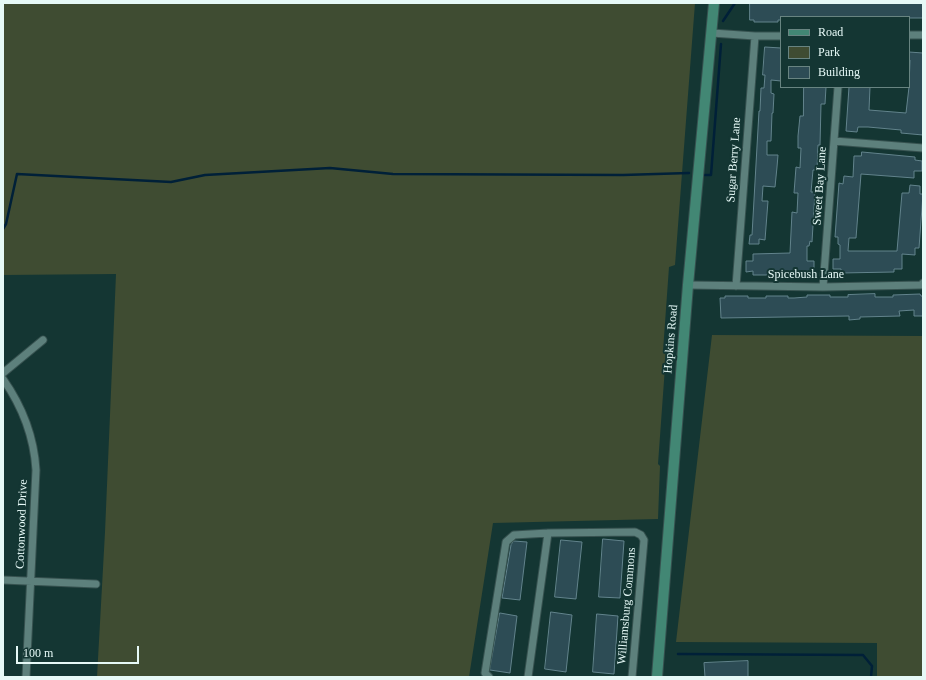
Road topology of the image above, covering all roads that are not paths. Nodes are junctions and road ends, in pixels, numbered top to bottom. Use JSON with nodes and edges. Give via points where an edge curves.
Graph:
{"nodes":[{"id":1,"x":714,"y":3,"type":"edge"},
{"id":2,"x":712,"y":33,"type":"junction"},
{"id":3,"x":910,"y":35,"type":"edge"},
{"id":4,"x":923,"y":35,"type":"edge"},
{"id":5,"x":755,"y":36,"type":"junction"},
{"id":6,"x":780,"y":36,"type":"edge"},
{"id":7,"x":838,"y":88,"type":"edge"},
{"id":8,"x":834,"y":141,"type":"junction"},
{"id":9,"x":923,"y":148,"type":"edge"},
{"id":10,"x":923,"y":283,"type":"edge"},
{"id":11,"x":688,"y":285,"type":"junction"},
{"id":12,"x":736,"y":286,"type":"junction"},
{"id":13,"x":823,"y":287,"type":"junction"},
{"id":14,"x":43,"y":340,"type":"dead end"},
{"id":15,"x":3,"y":373,"type":"edge"},
{"id":16,"x":3,"y":379,"type":"edge"},
{"id":17,"x":548,"y":533,"type":"junction"},
{"id":18,"x":3,"y":580,"type":"edge"},
{"id":19,"x":31,"y":581,"type":"junction"},
{"id":20,"x":96,"y":584,"type":"dead end"},
{"id":21,"x":26,"y":677,"type":"edge"},
{"id":22,"x":489,"y":677,"type":"edge"},
{"id":23,"x":528,"y":677,"type":"edge"},
{"id":24,"x":632,"y":677,"type":"edge"},
{"id":25,"x":657,"y":677,"type":"edge"}],
"edges":[{"from":1,"to":2,"type":"street","name":"Hopkins Road"},
{"from":2,"to":5,"type":"street"},
{"from":2,"to":11,"type":"street","name":"Hopkins Road"},
{"from":3,"to":4,"type":"street"},
{"from":5,"to":6,"type":"street"},
{"from":5,"to":12,"type":"street","name":"Sugar Berry Lane"},
{"from":7,"to":8,"type":"street","name":"Sweet Bay Lane"},
{"from":8,"to":9,"type":"street"},
{"from":8,"to":13,"type":"street","name":"Sweet Bay Lane"},
{"from":10,"to":13,"type":"street","name":"Spicebush Lane"},
{"from":11,"to":12,"type":"street","name":"Spicebush Lane"},
{"from":11,"to":25,"type":"street","name":"Hopkins Road"},
{"from":12,"to":13,"type":"street","name":"Spicebush Lane"},
{"from":14,"to":15,"type":"street"},
{"from":16,"to":19,"type":"street","name":"Cottonwood Drive","via":[[23,416],[35,455]]},
{"from":17,"to":22,"type":"street","name":"Williamsburg Commons","via":[[514,535],[506,542],[485,673]]},
{"from":17,"to":23,"type":"street"},
{"from":17,"to":24,"type":"street","name":"Williamsburg Commons","via":[[635,532],[644,540]]},
{"from":18,"to":19,"type":"street"},
{"from":19,"to":20,"type":"street"},
{"from":19,"to":21,"type":"street","name":"Cottonwood Drive"}]}
